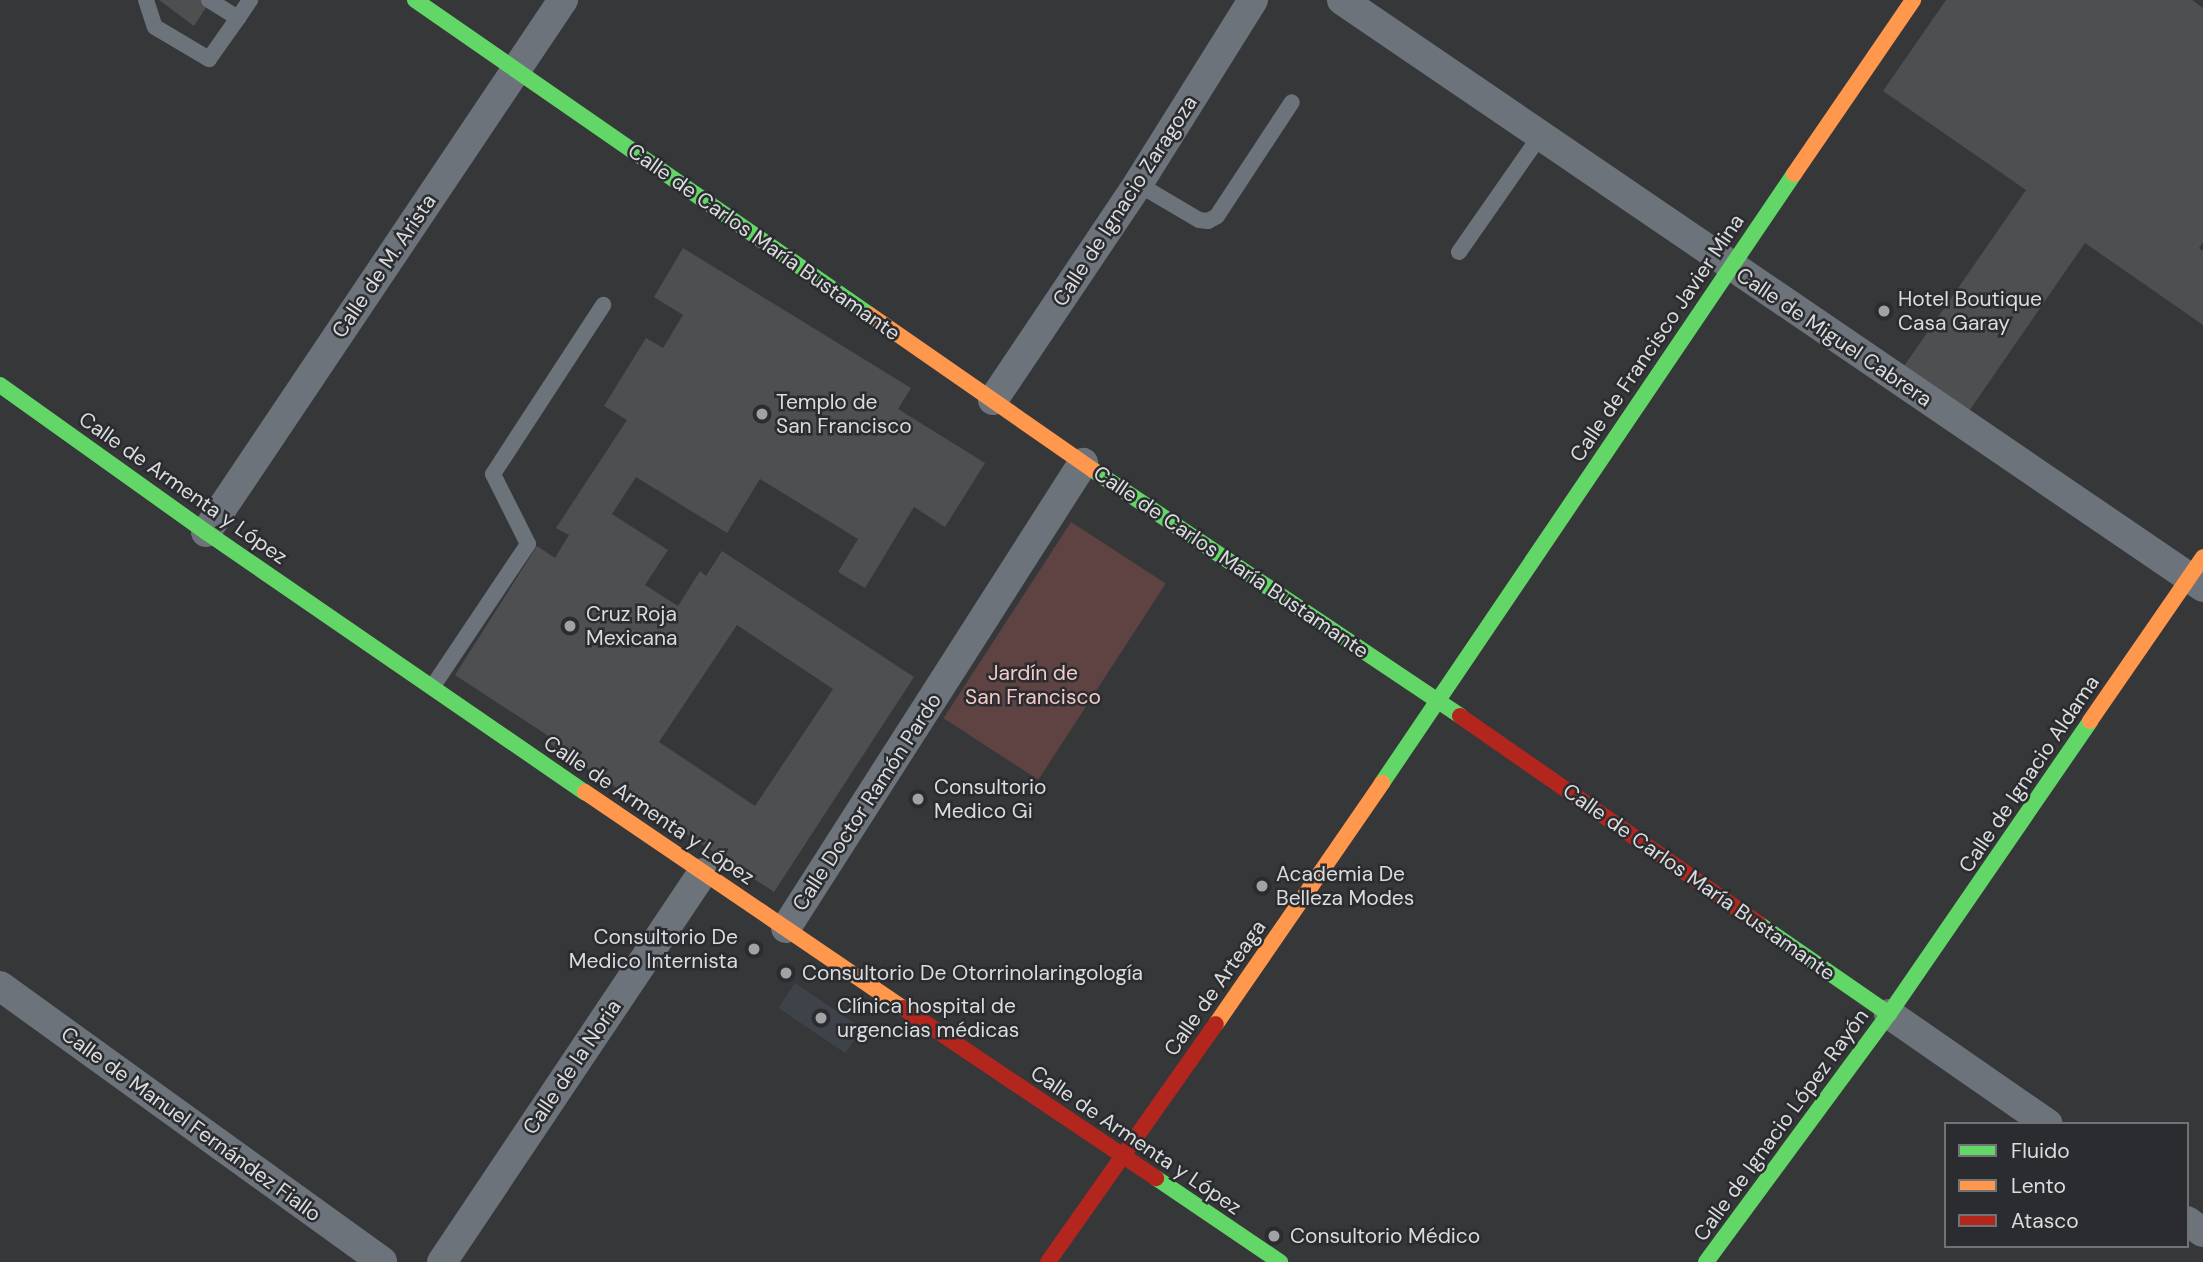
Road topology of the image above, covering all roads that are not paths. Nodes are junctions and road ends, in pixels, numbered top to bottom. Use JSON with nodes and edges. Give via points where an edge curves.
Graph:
{"nodes":[{"id":1,"x":146,"y":0,"type":"edge"},
{"id":2,"x":209,"y":0,"type":"edge"},
{"id":3,"x":250,"y":0,"type":"edge"},
{"id":4,"x":415,"y":0,"type":"edge"},
{"id":5,"x":562,"y":0,"type":"edge"},
{"id":6,"x":1253,"y":0,"type":"edge"},
{"id":7,"x":1342,"y":0,"type":"edge"},
{"id":8,"x":1913,"y":0,"type":"edge"},
{"id":9,"x":238,"y":18,"type":"junction"},
{"id":10,"x":514,"y":70,"type":"junction"},
{"id":11,"x":1292,"y":102,"type":"dead end"},
{"id":12,"x":1540,"y":136,"type":"junction"},
{"id":13,"x":1138,"y":184,"type":"junction"},
{"id":14,"x":1459,"y":252,"type":"dead end"},
{"id":15,"x":1730,"y":266,"type":"junction"},
{"id":16,"x":603,"y":306,"type":"dead end"},
{"id":17,"x":0,"y":385,"type":"edge"},
{"id":18,"x":993,"y":400,"type":"junction"},
{"id":19,"x":1083,"y":463,"type":"junction"},
{"id":20,"x":206,"y":532,"type":"junction"},
{"id":21,"x":2198,"y":574,"type":"edge"},
{"id":22,"x":433,"y":686,"type":"junction"},
{"id":23,"x":1438,"y":701,"type":"junction"},
{"id":24,"x":702,"y":873,"type":"junction"},
{"id":25,"x":786,"y":928,"type":"junction"},
{"id":26,"x":0,"y":986,"type":"edge"},
{"id":27,"x":1889,"y":1014,"type":"junction"},
{"id":28,"x":2045,"y":1122,"type":"edge"},
{"id":29,"x":1124,"y":1158,"type":"junction"},
{"id":30,"x":382,"y":1262,"type":"edge"},
{"id":31,"x":443,"y":1262,"type":"edge"},
{"id":32,"x":1048,"y":1262,"type":"edge"},
{"id":33,"x":1280,"y":1262,"type":"edge"},
{"id":34,"x":1706,"y":1262,"type":"edge"}],
"edges":[{"from":1,"to":9,"type":"lane","via":[[155,27],[209,60]]},
{"from":2,"to":9,"type":"lane"},
{"from":3,"to":9,"type":"lane"},
{"from":4,"to":10,"type":"street","name":"Calle de Carlos María Bustamante"},
{"from":5,"to":10,"type":"street","name":"Calle de M. Arista"},
{"from":6,"to":13,"type":"street","name":"Calle de Ignacio Zaragoza"},
{"from":7,"to":12,"type":"street","name":"Calle de Miguel Cabrera"},
{"from":8,"to":15,"type":"street","name":"Calle de Francisco Javier Mina"},
{"from":10,"to":18,"type":"street","name":"Calle de Carlos María Bustamante"},
{"from":10,"to":20,"type":"street","name":"Calle de M. Arista"},
{"from":11,"to":13,"type":"lane","via":[[1217,216],[1208,221]]},
{"from":12,"to":14,"type":"lane"},
{"from":12,"to":15,"type":"street","name":"Calle de Miguel Cabrera"},
{"from":13,"to":18,"type":"street","name":"Calle de Ignacio Zaragoza"},
{"from":15,"to":21,"type":"street","name":"Calle de Miguel Cabrera"},
{"from":15,"to":23,"type":"street","name":"Calle de Francisco Javier Mina"},
{"from":16,"to":22,"type":"lane","via":[[493,474],[528,544]]},
{"from":17,"to":20,"type":"street","name":"Calle de Armenta y López"},
{"from":18,"to":19,"type":"street","name":"Calle de Carlos María Bustamante"},
{"from":19,"to":23,"type":"street","name":"Calle de Carlos María Bustamante"},
{"from":19,"to":25,"type":"street","name":"Calle Doctor Ramón Pardo"},
{"from":20,"to":22,"type":"street","name":"Calle de Armenta y López"},
{"from":21,"to":27,"type":"street","name":"Calle de Ignacio Aldama"},
{"from":22,"to":24,"type":"street","name":"Calle de Armenta y López"},
{"from":23,"to":27,"type":"street","name":"Calle de Carlos María Bustamante"},
{"from":23,"to":29,"type":"street","name":"Calle de Arteaga"},
{"from":24,"to":25,"type":"street","name":"Calle de Armenta y López"},
{"from":24,"to":31,"type":"street","name":"Calle de la Noria"},
{"from":25,"to":29,"type":"street","name":"Calle de Armenta y López"},
{"from":26,"to":30,"type":"street","name":"Calle de Manuel Fernández Fiallo"},
{"from":27,"to":28,"type":"street","name":"Calle de Carlos María Bustamante"},
{"from":27,"to":34,"type":"street","name":"Calle de Ignacio López Rayón"},
{"from":29,"to":32,"type":"street","name":"Calle de Arteaga"},
{"from":29,"to":33,"type":"street","name":"Calle de Armenta y López"}]}
